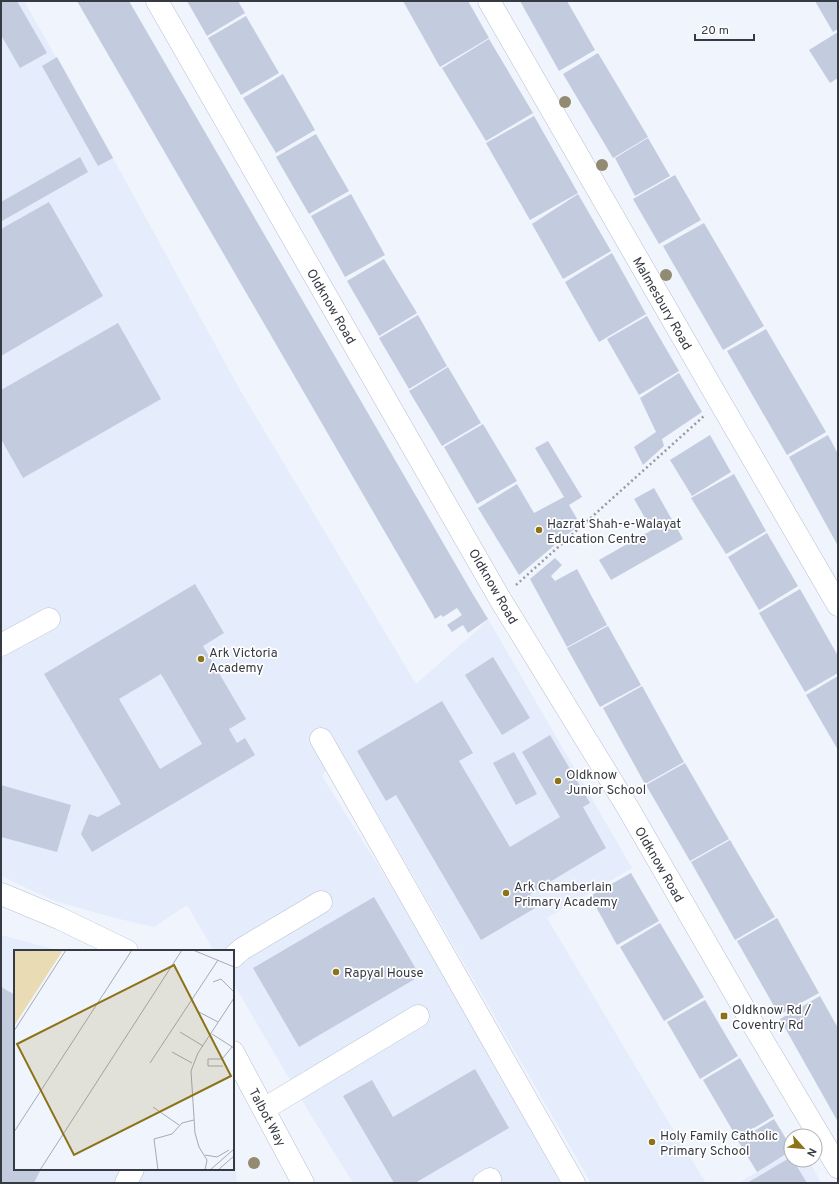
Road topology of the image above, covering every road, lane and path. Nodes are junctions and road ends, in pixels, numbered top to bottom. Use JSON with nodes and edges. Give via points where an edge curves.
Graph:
{"nodes":[{"id":1,"x":158,"y":1,"type":"edge"},
{"id":2,"x":490,"y":1,"type":"edge"},
{"id":3,"x":720,"y":402,"type":"junction"},
{"id":4,"x":500,"y":598,"type":"junction"},
{"id":5,"x":838,"y":605,"type":"edge"},
{"id":6,"x":49,"y":619,"type":"dead end"},
{"id":7,"x":1,"y":644,"type":"edge"},
{"id":8,"x":321,"y":739,"type":"dead end"},
{"id":9,"x":1,"y":894,"type":"edge"},
{"id":10,"x":321,"y":902,"type":"dead end"},
{"id":11,"x":125,"y":950,"type":"edge"},
{"id":12,"x":234,"y":956,"type":"edge"},
{"id":13,"x":418,"y":1016,"type":"dead end"},
{"id":14,"x":234,"y":1054,"type":"edge"},
{"id":15,"x":264,"y":1108,"type":"junction"},
{"id":16,"x":838,"y":1167,"type":"edge"},
{"id":17,"x":132,"y":1170,"type":"edge"},
{"id":18,"x":126,"y":1183,"type":"edge"},
{"id":19,"x":303,"y":1183,"type":"edge"},
{"id":20,"x":574,"y":1183,"type":"edge"}],
"edges":[{"from":1,"to":4,"type":"street","name":"Oldknow Road"},
{"from":2,"to":3,"type":"street","name":"Malmesbury Road"},
{"from":3,"to":4,"type":"path"},
{"from":3,"to":5,"type":"street","name":"Malmesbury Road"},
{"from":4,"to":16,"type":"street","name":"Oldknow Road","via":[[628,808]]},
{"from":6,"to":7,"type":"street"},
{"from":8,"to":20,"type":"street"},
{"from":9,"to":11,"type":"street","via":[[59,918]]},
{"from":10,"to":12,"type":"street"},
{"from":13,"to":15,"type":"street"},
{"from":14,"to":15,"type":"street","name":"Talbot Way"},
{"from":15,"to":19,"type":"street","name":"Talbot Way"},
{"from":17,"to":18,"type":"street"}]}
